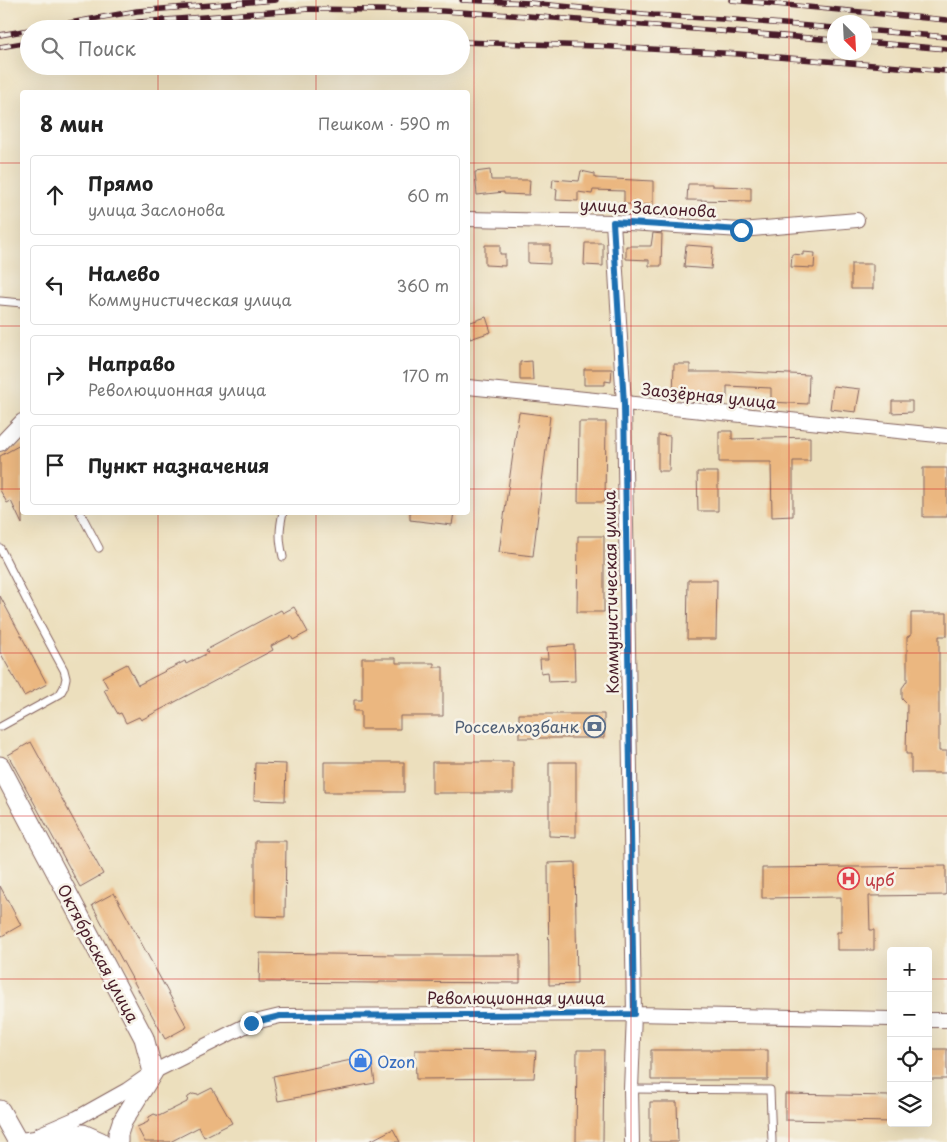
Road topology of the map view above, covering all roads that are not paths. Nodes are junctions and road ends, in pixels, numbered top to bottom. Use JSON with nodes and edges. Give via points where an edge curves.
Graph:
{"nodes":[{"id":1,"x":470,"y":219,"type":"edge"},
{"id":2,"x":857,"y":220,"type":"dead end"},
{"id":3,"x":613,"y":222,"type":"junction"},
{"id":4,"x":0,"y":301,"type":"edge"},
{"id":5,"x":20,"y":303,"type":"edge"},
{"id":6,"x":470,"y":387,"type":"edge"},
{"id":7,"x":624,"y":404,"type":"junction"},
{"id":8,"x":20,"y":423,"type":"edge"},
{"id":9,"x":947,"y":436,"type":"edge"},
{"id":10,"x":0,"y":444,"type":"edge"},
{"id":11,"x":82,"y":515,"type":"edge"},
{"id":12,"x":282,"y":515,"type":"edge"},
{"id":13,"x":0,"y":548,"type":"edge"},
{"id":14,"x":99,"y":548,"type":"dead end"},
{"id":15,"x":283,"y":556,"type":"dead end"},
{"id":16,"x":0,"y":727,"type":"edge"},
{"id":17,"x":0,"y":766,"type":"edge"},
{"id":18,"x":634,"y":1014,"type":"junction"},
{"id":19,"x":887,"y":1019,"type":"edge"},
{"id":20,"x":932,"y":1020,"type":"edge"},
{"id":21,"x":947,"y":1020,"type":"edge"},
{"id":22,"x":153,"y":1072,"type":"junction"},
{"id":23,"x":631,"y":1088,"type":"junction"},
{"id":24,"x":0,"y":1110,"type":"edge"},
{"id":25,"x":21,"y":1142,"type":"edge"},
{"id":26,"x":101,"y":1142,"type":"edge"},
{"id":27,"x":118,"y":1142,"type":"edge"},
{"id":28,"x":632,"y":1142,"type":"edge"},
{"id":29,"x":772,"y":1142,"type":"edge"}],
"edges":[{"from":1,"to":3,"type":"street","name":"улица Заслонова"},
{"from":2,"to":3,"type":"street","name":"улица Заслонова","via":[[741,230]]},
{"from":3,"to":7,"type":"street","name":"Коммунистическая улица"},
{"from":4,"to":5,"type":"lane"},
{"from":6,"to":7,"type":"street","name":"Заозёрная улица"},
{"from":7,"to":9,"type":"street","name":"Заозёрная улица"},
{"from":7,"to":18,"type":"street","name":"Коммунистическая улица"},
{"from":8,"to":10,"type":"street"},
{"from":11,"to":14,"type":"lane"},
{"from":12,"to":15,"type":"lane","via":[[280,541]]},
{"from":13,"to":16,"type":"lane","via":[[66,678],[60,694]]},
{"from":17,"to":22,"type":"main road","name":"Октябрьская улица","via":[[144,1038]]},
{"from":18,"to":19,"type":"street","name":"Революционная улица"},
{"from":18,"to":22,"type":"street","name":"Революционная улица","via":[[280,1016],[251,1023]]},
{"from":18,"to":23,"type":"street","name":"Коммунистическая улица"},
{"from":20,"to":21,"type":"street"},
{"from":22,"to":25,"type":"street","name":"Революционная улица","via":[[77,1118]]},
{"from":22,"to":27,"type":"main road","via":[[122,1122]]},
{"from":23,"to":28,"type":"street","name":"Коммунистическая улица"},
{"from":23,"to":29,"type":"lane","via":[[770,1090]]},
{"from":24,"to":25,"type":"main road"},
{"from":25,"to":26,"type":"main road","via":[[83,1134]]}]}
